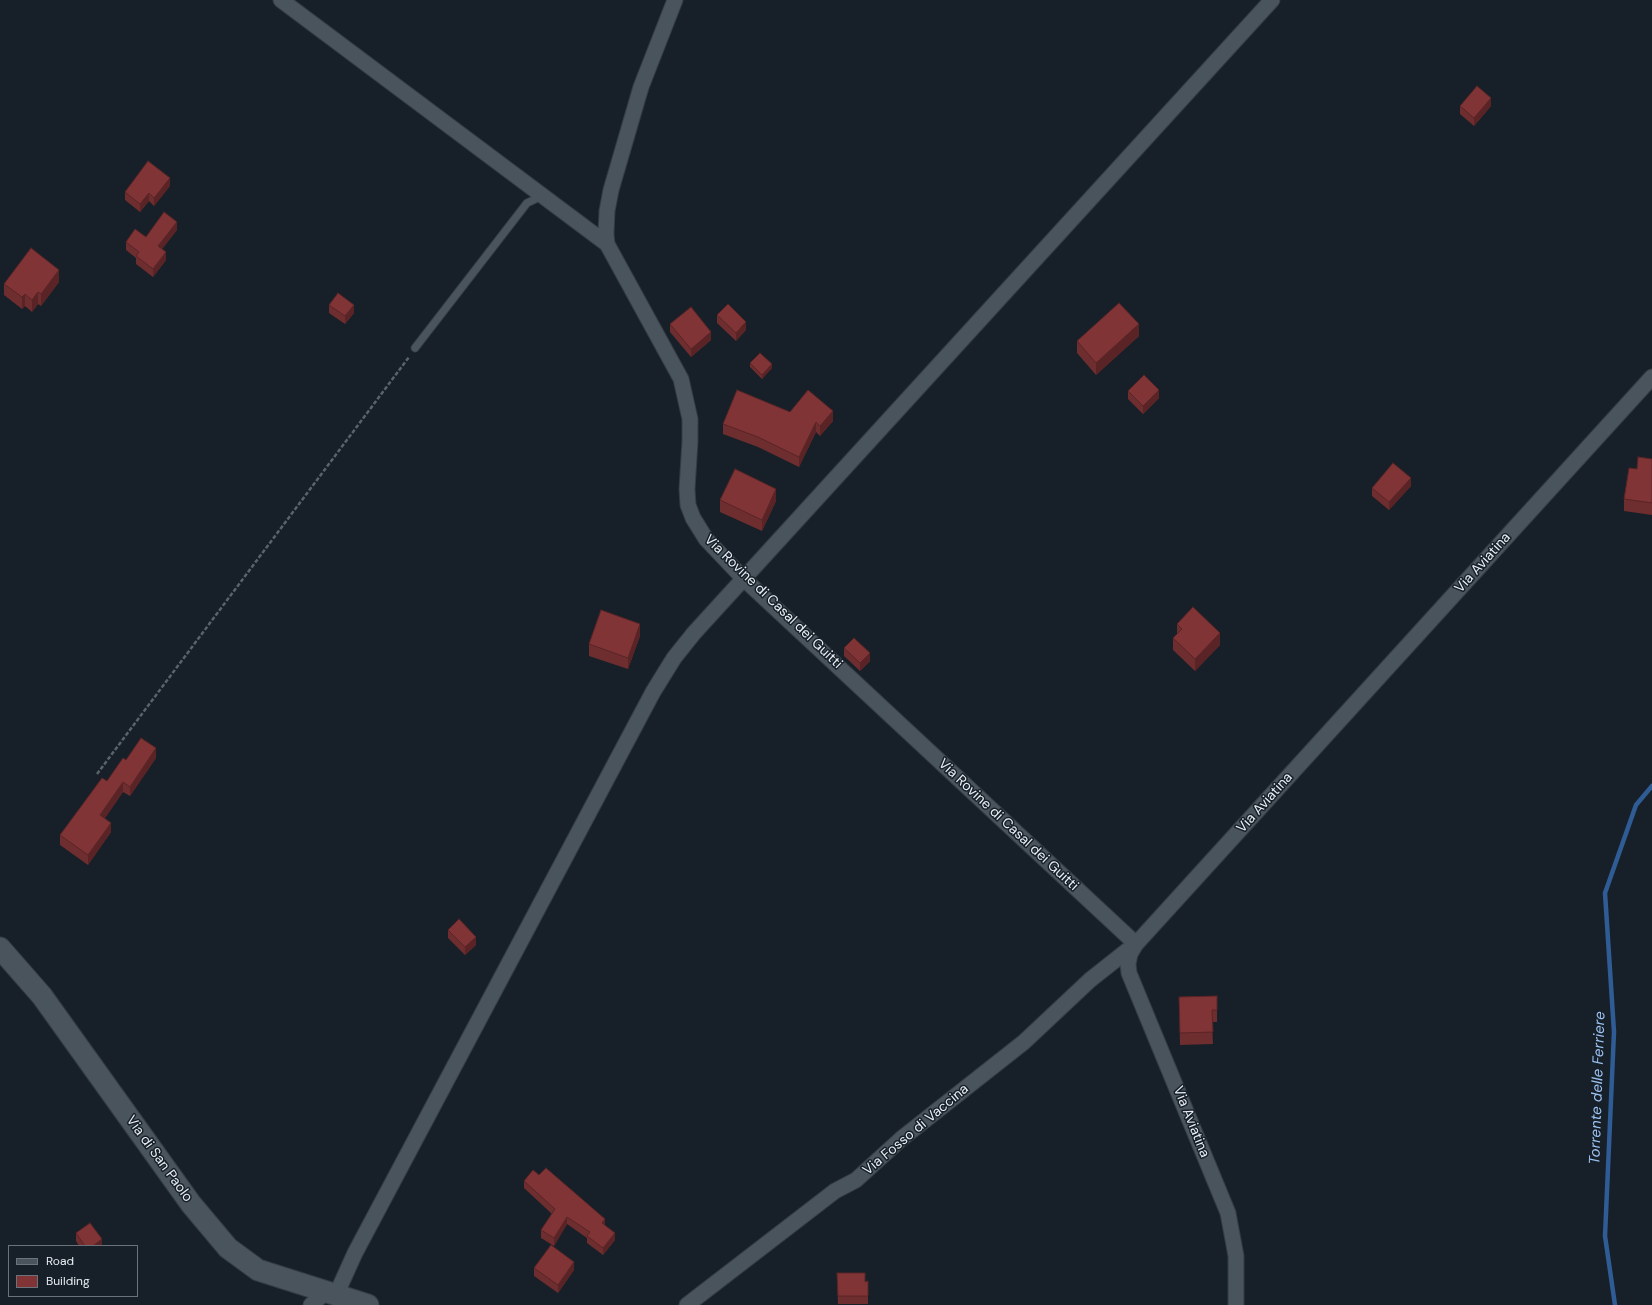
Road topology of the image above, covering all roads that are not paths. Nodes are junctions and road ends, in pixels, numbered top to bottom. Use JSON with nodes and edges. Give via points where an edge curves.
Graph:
{"nodes":[{"id":1,"x":281,"y":0,"type":"edge"},
{"id":2,"x":675,"y":0,"type":"edge"},
{"id":3,"x":1272,"y":0,"type":"edge"},
{"id":4,"x":542,"y":196,"type":"junction"},
{"id":5,"x":607,"y":244,"type":"junction"},
{"id":6,"x":415,"y":348,"type":"road end"},
{"id":7,"x":1652,"y":377,"type":"edge"},
{"id":8,"x":744,"y":579,"type":"junction"},
{"id":9,"x":1136,"y":944,"type":"junction"},
{"id":10,"x":0,"y":948,"type":"edge"},
{"id":11,"x":324,"y":1297,"type":"edge"},
{"id":12,"x":368,"y":1305,"type":"edge"},
{"id":13,"x":687,"y":1305,"type":"edge"},
{"id":14,"x":1236,"y":1305,"type":"edge"}],
"edges":[{"from":1,"to":4,"type":"street"},
{"from":2,"to":5,"type":"street","name":"Via Rovine di Casal dei Guitti","via":[[641,87],[611,190],[607,211]]},
{"from":3,"to":8,"type":"street"},
{"from":4,"to":5,"type":"street"},
{"from":4,"to":6,"type":"lane","via":[[527,203]]},
{"from":5,"to":8,"type":"street","name":"Via Rovine di Casal dei Guitti","via":[[681,379],[690,419],[687,489],[692,518],[706,539]]},
{"from":7,"to":9,"type":"street","name":"Via Aviatina"},
{"from":8,"to":9,"type":"street","name":"Via Rovine di Casal dei Guitti"},
{"from":8,"to":11,"type":"street","via":[[684,645],[657,684],[355,1253]]},
{"from":9,"to":13,"type":"street","name":"Via Fosso di Vaccina","via":[[1090,980],[1024,1042],[901,1139],[856,1180],[835,1191]]},
{"from":9,"to":14,"type":"street","name":"Via Aviatina","via":[[1128,959],[1129,973],[1230,1220],[1236,1256]]},
{"from":10,"to":11,"type":"street","name":"Via di San Paolo","via":[[42,996],[192,1204],[221,1240],[258,1270]]},
{"from":11,"to":12,"type":"street","name":"Via di San Paolo"}]}
